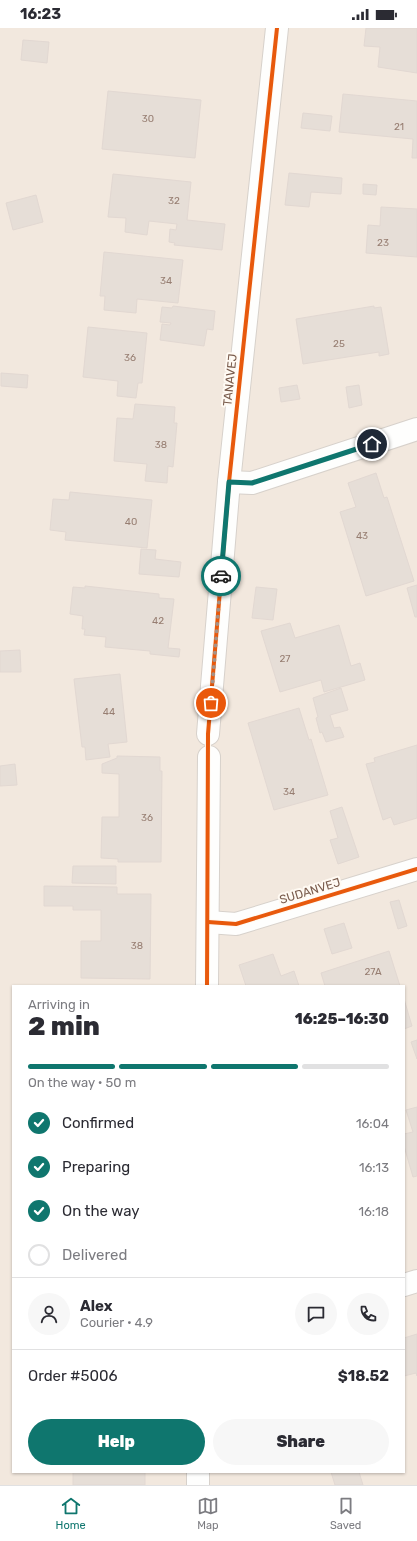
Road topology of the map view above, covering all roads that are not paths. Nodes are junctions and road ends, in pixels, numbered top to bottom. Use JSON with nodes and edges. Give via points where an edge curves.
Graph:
{"nodes":[{"id":1,"x":277,"y":28,"type":"edge"},
{"id":2,"x":417,"y":429,"type":"edge"},
{"id":3,"x":229,"y":482,"type":"junction"},
{"id":4,"x":208,"y":734,"type":"dead end"},
{"id":5,"x":209,"y":756,"type":"dead end"},
{"id":6,"x":417,"y":869,"type":"edge"},
{"id":7,"x":208,"y":922,"type":"junction"},
{"id":8,"x":207,"y":985,"type":"edge"},
{"id":9,"x":417,"y":1281,"type":"edge"},
{"id":10,"x":405,"y":1285,"type":"edge"},
{"id":11,"x":198,"y":1473,"type":"edge"},
{"id":12,"x":198,"y":1485,"type":"edge"}],
"edges":[{"from":1,"to":3,"type":"street","name":"TANAVEJ"},
{"from":2,"to":3,"type":"street","via":[[252,483]]},
{"from":3,"to":4,"type":"street","name":"TANAVEJ"},
{"from":5,"to":7,"type":"street"},
{"from":6,"to":7,"type":"street","name":"SUDANVEJ","via":[[236,924]]},
{"from":7,"to":8,"type":"street"},
{"from":9,"to":10,"type":"street"},
{"from":11,"to":12,"type":"street"}]}
